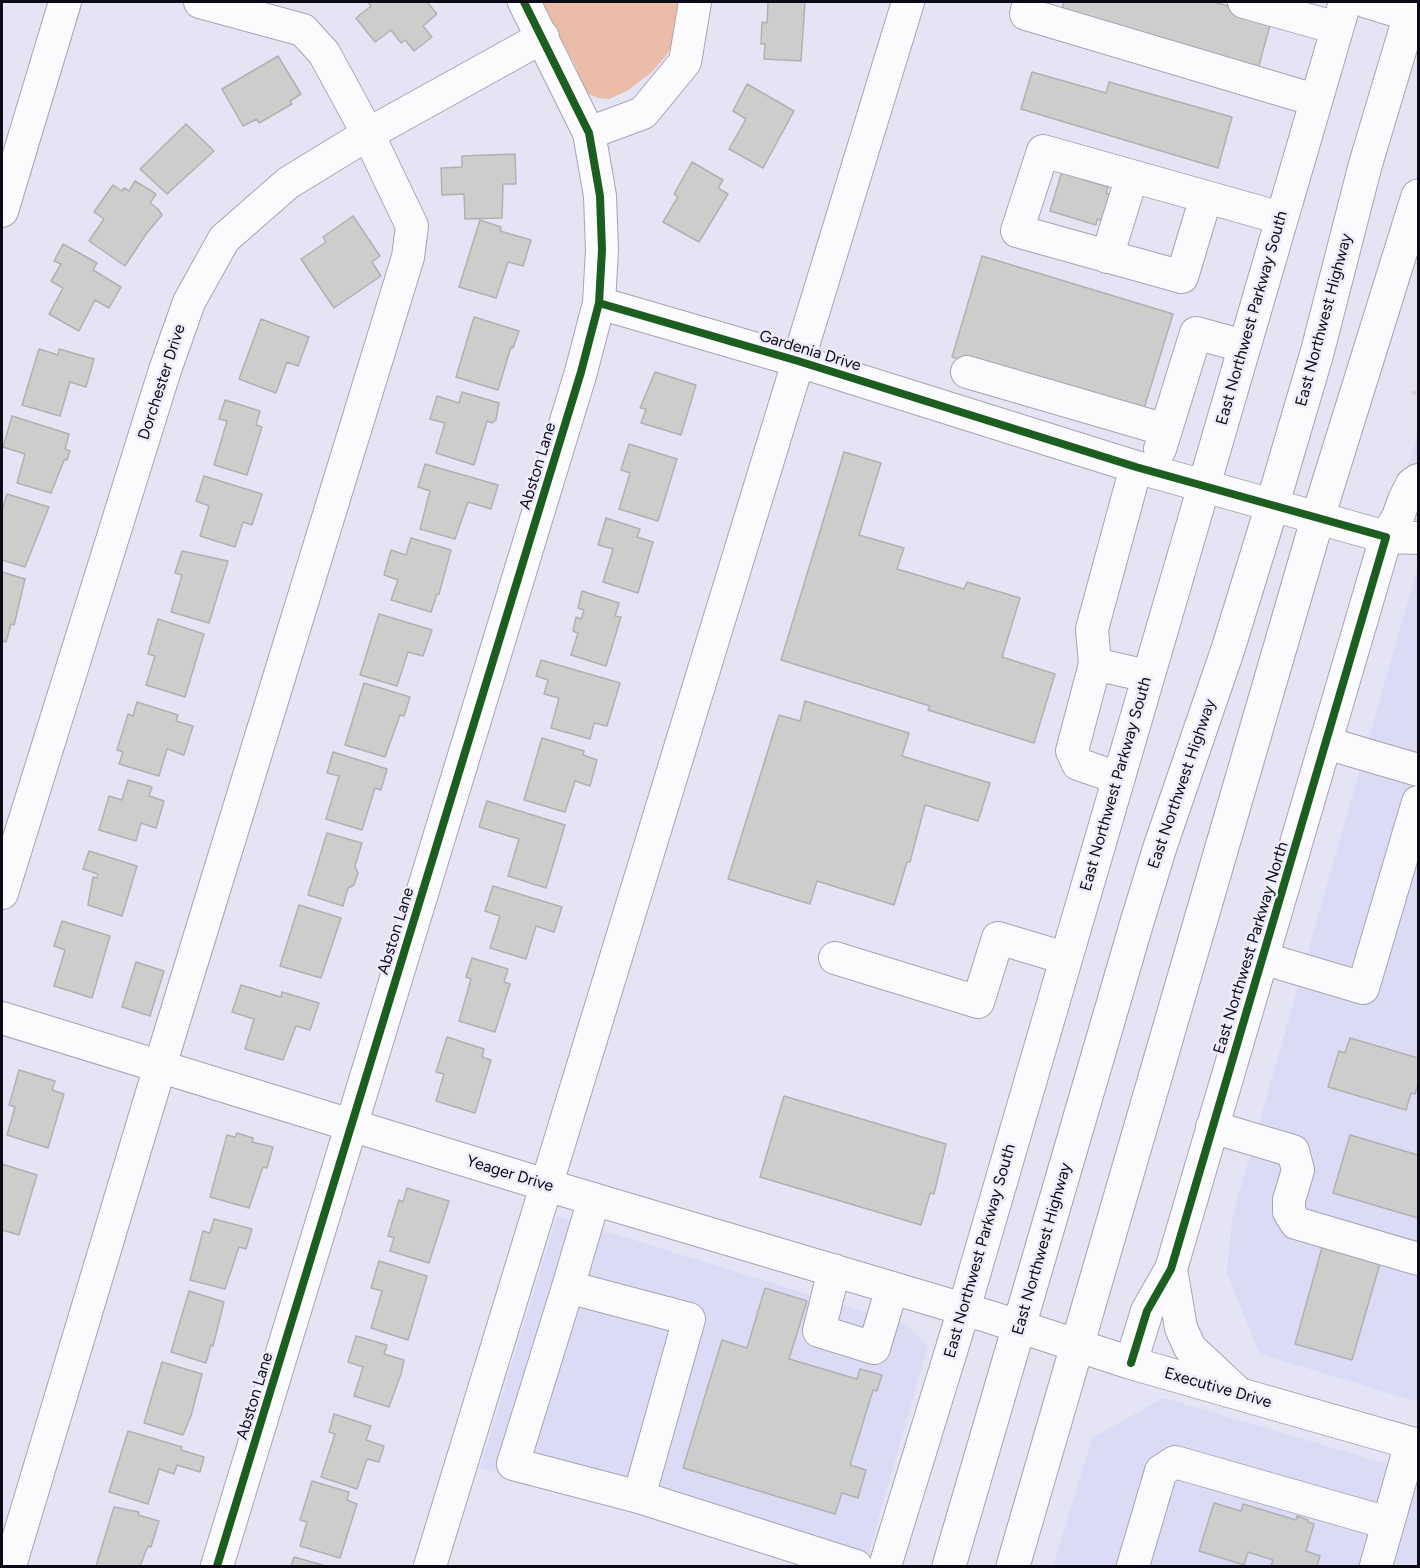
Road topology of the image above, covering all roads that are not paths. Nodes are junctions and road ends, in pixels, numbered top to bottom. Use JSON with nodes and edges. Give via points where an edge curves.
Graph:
{"nodes":[{"id":1,"x":65,"y":2,"type":"edge"},
{"id":2,"x":200,"y":2,"type":"edge"},
{"id":3,"x":524,"y":2,"type":"edge"},
{"id":4,"x":695,"y":2,"type":"edge"},
{"id":5,"x":908,"y":2,"type":"edge"},
{"id":6,"x":1029,"y":2,"type":"edge"},
{"id":7,"x":1244,"y":2,"type":"edge"},
{"id":8,"x":1367,"y":2,"type":"edge"},
{"id":9,"x":1412,"y":8,"type":"edge"},
{"id":10,"x":1341,"y":15,"type":"edge"},
{"id":11,"x":543,"y":37,"type":"junction"},
{"id":12,"x":1315,"y":100,"type":"junction"},
{"id":13,"x":589,"y":133,"type":"junction"},
{"id":14,"x":368,"y":134,"type":"junction"},
{"id":15,"x":1132,"y":176,"type":"junction"},
{"id":16,"x":1419,"y":196,"type":"edge"},
{"id":17,"x":1206,"y":197,"type":"junction"},
{"id":18,"x":2,"y":211,"type":"edge"},
{"id":19,"x":1281,"y":218,"type":"junction"},
{"id":20,"x":1107,"y":257,"type":"junction"},
{"id":21,"x":599,"y":303,"type":"junction"},
{"id":22,"x":1243,"y":346,"type":"junction"},
{"id":23,"x":798,"y":361,"type":"junction"},
{"id":24,"x":967,"y":372,"type":"dead end"},
{"id":25,"x":1166,"y":430,"type":"junction"},
{"id":26,"x":1145,"y":470,"type":"junction"},
{"id":27,"x":1419,"y":480,"type":"edge"},
{"id":28,"x":1203,"y":487,"type":"junction"},
{"id":29,"x":1272,"y":506,"type":"junction"},
{"id":30,"x":1318,"y":517,"type":"junction"},
{"id":31,"x":1386,"y":537,"type":"junction"},
{"id":32,"x":1419,"y":538,"type":"edge"},
{"id":33,"x":1095,"y":664,"type":"junction"},
{"id":34,"x":1147,"y":676,"type":"junction"},
{"id":35,"x":1326,"y":743,"type":"junction"},
{"id":36,"x":1419,"y":770,"type":"edge"},
{"id":37,"x":1119,"y":778,"type":"junction"},
{"id":38,"x":1419,"y":802,"type":"edge"},
{"id":39,"x":2,"y":893,"type":"edge"},
{"id":40,"x":1262,"y":957,"type":"junction"},
{"id":41,"x":836,"y":958,"type":"dead end"},
{"id":42,"x":1065,"y":958,"type":"junction"},
{"id":43,"x":2,"y":1018,"type":"edge"},
{"id":44,"x":160,"y":1066,"type":"junction"},
{"id":45,"x":351,"y":1125,"type":"junction"},
{"id":46,"x":1212,"y":1127,"type":"junction"},
{"id":47,"x":546,"y":1185,"type":"junction"},
{"id":48,"x":594,"y":1199,"type":"junction"},
{"id":49,"x":1419,"y":1259,"type":"edge"},
{"id":50,"x":1171,"y":1269,"type":"junction"},
{"id":51,"x":834,"y":1270,"type":"junction"},
{"id":52,"x":568,"y":1287,"type":"junction"},
{"id":53,"x":892,"y":1288,"type":"junction"},
{"id":54,"x":964,"y":1309,"type":"junction"},
{"id":55,"x":1019,"y":1328,"type":"junction"},
{"id":56,"x":1078,"y":1346,"type":"junction"},
{"id":57,"x":1131,"y":1363,"type":"junction"},
{"id":58,"x":1239,"y":1394,"type":"junction"},
{"id":59,"x":1415,"y":1444,"type":"edge"},
{"id":60,"x":639,"y":1497,"type":"junction"},
{"id":61,"x":1388,"y":1523,"type":"junction"},
{"id":62,"x":10,"y":1566,"type":"edge"},
{"id":63,"x":217,"y":1566,"type":"edge"},
{"id":64,"x":429,"y":1566,"type":"edge"},
{"id":65,"x":856,"y":1566,"type":"edge"},
{"id":66,"x":885,"y":1566,"type":"edge"},
{"id":67,"x":949,"y":1566,"type":"edge"},
{"id":68,"x":1012,"y":1566,"type":"edge"},
{"id":69,"x":1134,"y":1566,"type":"edge"},
{"id":70,"x":1376,"y":1566,"type":"edge"}],
"edges":[{"from":1,"to":18,"type":"street"},
{"from":2,"to":14,"type":"street","via":[[303,30],[324,53]]},
{"from":3,"to":11,"type":"street"},
{"from":4,"to":13,"type":"street","via":[[685,62],[643,113]]},
{"from":5,"to":23,"type":"street"},
{"from":6,"to":12,"type":"street","via":[[1026,14]]},
{"from":7,"to":10,"type":"street"},
{"from":8,"to":9,"type":"street"},
{"from":9,"to":29,"type":"main road","name":"East Northwest Highway"},
{"from":10,"to":12,"type":"street","name":"East Northwest Parkway South"},
{"from":11,"to":13,"type":"street"},
{"from":11,"to":14,"type":"street","name":"Dorchester Drive"},
{"from":12,"to":19,"type":"street","name":"East Northwest Parkway South"},
{"from":13,"to":21,"type":"street","via":[[600,196]]},
{"from":14,"to":39,"type":"street","name":"Dorchester Drive","via":[[288,183],[224,239],[189,302]]},
{"from":14,"to":44,"type":"street","via":[[412,226],[408,257]]},
{"from":15,"to":17,"type":"street"},
{"from":15,"to":20,"type":"street"},
{"from":15,"to":20,"type":"street","via":[[1043,151],[1017,231]]},
{"from":16,"to":30,"type":"main road"},
{"from":17,"to":19,"type":"street"},
{"from":17,"to":20,"type":"street","via":[[1182,277]]},
{"from":19,"to":22,"type":"street","name":"East Northwest Parkway South"},
{"from":21,"to":23,"type":"street","name":"Gardenia Drive"},
{"from":21,"to":45,"type":"street","name":"Abston Lane"},
{"from":22,"to":25,"type":"street","via":[[1196,333]]},
{"from":22,"to":28,"type":"street","name":"East Northwest Parkway South"},
{"from":23,"to":26,"type":"street","name":"Gardenia Drive"},
{"from":23,"to":47,"type":"street"},
{"from":24,"to":25,"type":"street"},
{"from":25,"to":26,"type":"street"},
{"from":26,"to":28,"type":"street","name":"Gardenia Drive"},
{"from":26,"to":33,"type":"street","via":[[1092,629]]},
{"from":27,"to":31,"type":"street","name":"East Northwest Parkway North","via":[[1412,484]]},
{"from":28,"to":29,"type":"street","name":"Gardenia Drive"},
{"from":28,"to":34,"type":"street","name":"East Northwest Parkway South"},
{"from":29,"to":30,"type":"street","name":"Gardenia Drive"},
{"from":29,"to":55,"type":"main road","name":"East Northwest Highway","via":[[1228,650],[1160,847]]},
{"from":30,"to":31,"type":"street","name":"Gardenia Drive"},
{"from":30,"to":56,"type":"main road"},
{"from":31,"to":32,"type":"street","name":"Gardenia Drive"},
{"from":31,"to":35,"type":"street","name":"East Northwest Parkway North"},
{"from":33,"to":34,"type":"street"},
{"from":33,"to":37,"type":"street","via":[[1072,751],[1078,764]]},
{"from":34,"to":37,"type":"street","name":"East Northwest Parkway South"},
{"from":35,"to":36,"type":"street"},
{"from":35,"to":40,"type":"street","name":"East Northwest Parkway North"},
{"from":37,"to":42,"type":"street","name":"East Northwest Parkway South"},
{"from":38,"to":40,"type":"street","via":[[1363,988]]},
{"from":40,"to":46,"type":"street","name":"East Northwest Parkway North"},
{"from":41,"to":42,"type":"street","via":[[978,1002],[998,938]]},
{"from":42,"to":54,"type":"street","name":"East Northwest Parkway South"},
{"from":43,"to":44,"type":"street","name":"Yeager Drive"},
{"from":44,"to":45,"type":"street","name":"Yeager Drive"},
{"from":44,"to":62,"type":"street"},
{"from":45,"to":47,"type":"street","name":"Yeager Drive"},
{"from":45,"to":63,"type":"street","name":"Abston Lane"},
{"from":46,"to":49,"type":"street","via":[[1293,1151],[1298,1170],[1289,1212],[1296,1223]]},
{"from":46,"to":50,"type":"street","name":"East Northwest Parkway North"},
{"from":47,"to":48,"type":"street","name":"Yeager Drive"},
{"from":47,"to":64,"type":"street"},
{"from":48,"to":51,"type":"street","name":"Yeager Drive"},
{"from":48,"to":52,"type":"street"},
{"from":50,"to":57,"type":"street","name":"East Northwest Parkway North","via":[[1147,1311]]},
{"from":50,"to":58,"type":"street","via":[[1181,1328],[1190,1348]]},
{"from":51,"to":53,"type":"street","name":"Yeager Drive"},
{"from":51,"to":53,"type":"street","via":[[819,1331],[874,1348]]},
{"from":52,"to":60,"type":"street","via":[[688,1319]]},
{"from":52,"to":60,"type":"street","via":[[513,1464]]},
{"from":53,"to":54,"type":"street","name":"Yeager Drive"},
{"from":54,"to":55,"type":"street","name":"Yeager Drive"},
{"from":54,"to":66,"type":"street","name":"East Northwest Parkway South"},
{"from":55,"to":56,"type":"street","name":"Executive Drive"},
{"from":55,"to":67,"type":"main road","name":"East Northwest Highway"},
{"from":56,"to":57,"type":"street","name":"Executive Drive"},
{"from":56,"to":68,"type":"main road"},
{"from":57,"to":58,"type":"street","name":"Executive Drive"},
{"from":58,"to":59,"type":"street","name":"Executive Drive"},
{"from":59,"to":61,"type":"street"},
{"from":60,"to":65,"type":"street"},
{"from":61,"to":69,"type":"street","via":[[1175,1462],[1161,1471]]},
{"from":61,"to":70,"type":"street"}]}
